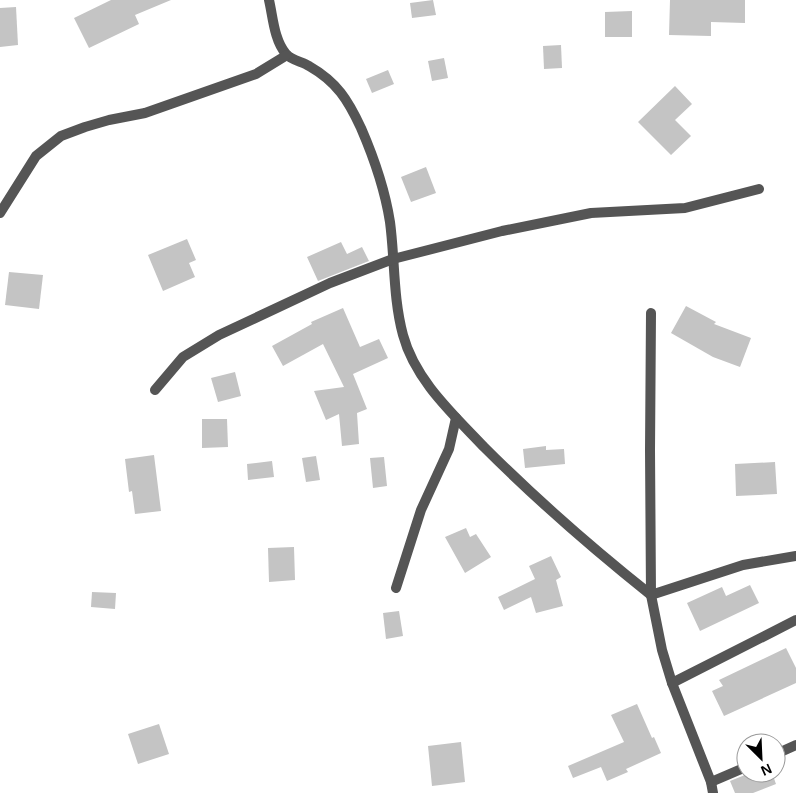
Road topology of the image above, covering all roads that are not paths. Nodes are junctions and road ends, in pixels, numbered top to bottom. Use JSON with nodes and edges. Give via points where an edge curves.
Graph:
{"nodes":[{"id":1,"x":269,"y":0,"type":"edge"},
{"id":2,"x":287,"y":55,"type":"junction"},
{"id":3,"x":759,"y":189,"type":"dead end"},
{"id":4,"x":0,"y":213,"type":"edge"},
{"id":5,"x":393,"y":259,"type":"junction"},
{"id":6,"x":651,"y":314,"type":"dead end"},
{"id":7,"x":155,"y":390,"type":"dead end"},
{"id":8,"x":456,"y":418,"type":"junction"},
{"id":9,"x":796,"y":556,"type":"edge"},
{"id":10,"x":396,"y":588,"type":"dead end"},
{"id":11,"x":651,"y":595,"type":"junction"},
{"id":12,"x":796,"y":620,"type":"edge"},
{"id":13,"x":672,"y":683,"type":"junction"},
{"id":14,"x":736,"y":771,"type":"edge"},
{"id":15,"x":711,"y":782,"type":"junction"},
{"id":16,"x":713,"y":793,"type":"edge"}],
"edges":[{"from":1,"to":2,"type":"street","via":[[280,44]]},
{"from":2,"to":4,"type":"street","via":[[256,74],[145,112],[61,136],[36,156]]},
{"from":2,"to":5,"type":"street","via":[[328,77],[345,96],[375,160],[390,222]]},
{"from":3,"to":5,"type":"street","via":[[685,208],[591,213],[502,231]]},
{"from":5,"to":7,"type":"street","via":[[330,283],[218,334],[183,357]]},
{"from":5,"to":8,"type":"street","via":[[403,336],[413,362]]},
{"from":6,"to":11,"type":"street"},
{"from":8,"to":10,"type":"street","via":[[449,450],[421,510]]},
{"from":8,"to":11,"type":"street","via":[[579,537]]},
{"from":9,"to":11,"type":"street","via":[[742,565]]},
{"from":11,"to":13,"type":"street"},
{"from":12,"to":13,"type":"street"},
{"from":13,"to":15,"type":"street"},
{"from":14,"to":15,"type":"street"},
{"from":15,"to":16,"type":"street"}]}
